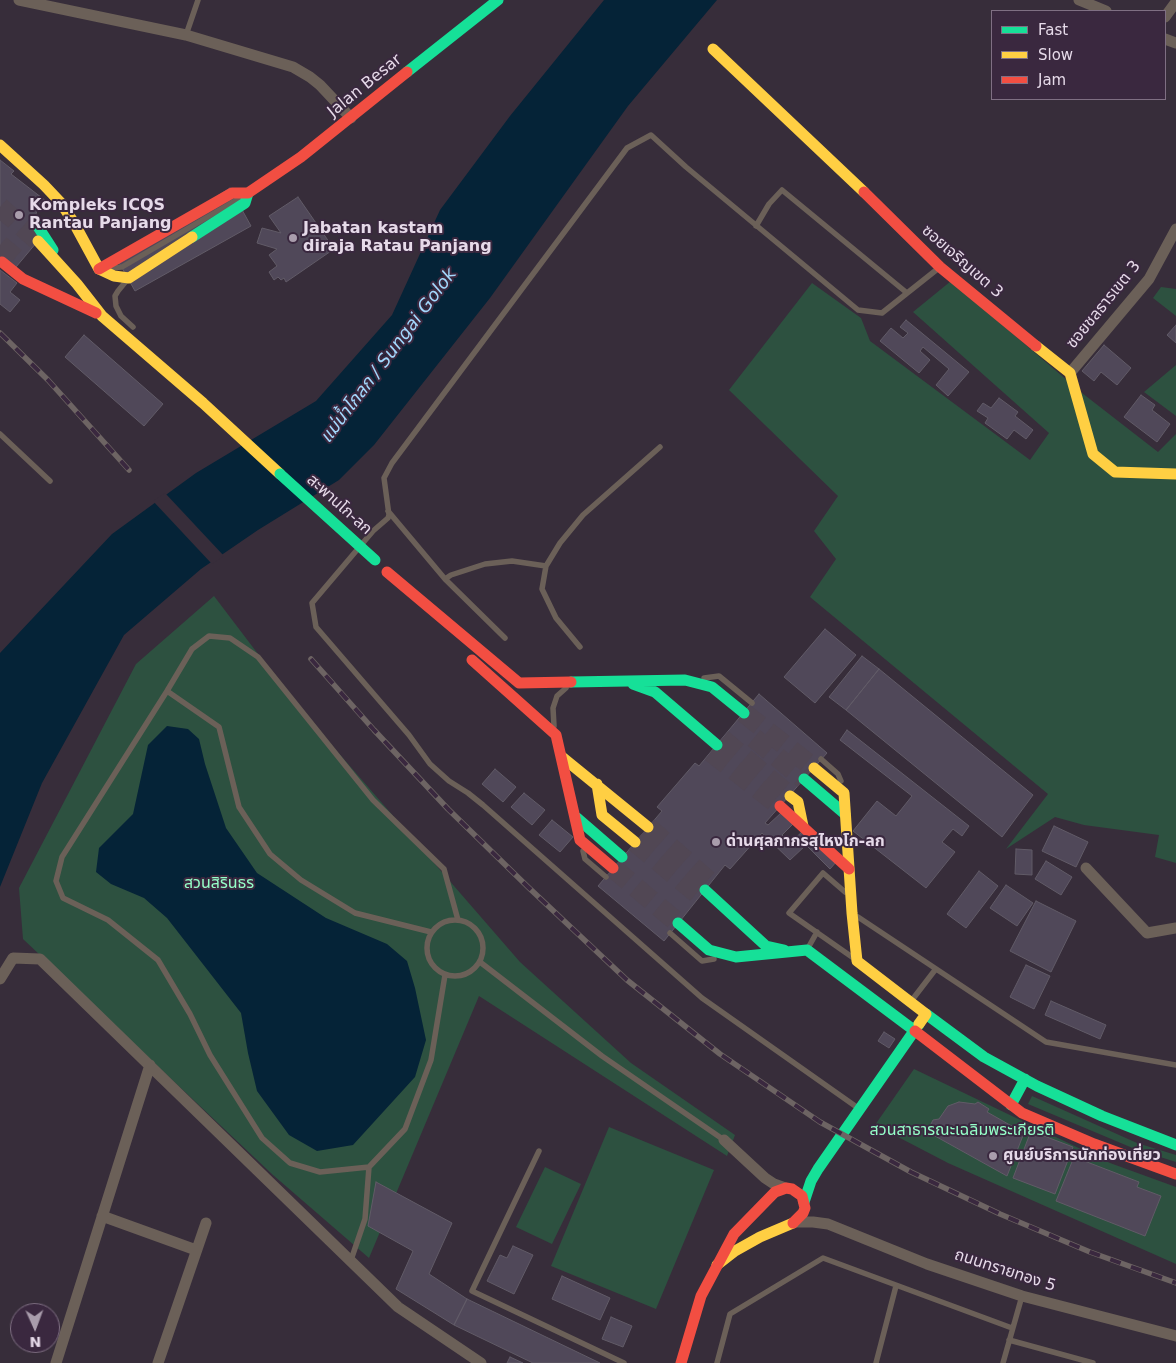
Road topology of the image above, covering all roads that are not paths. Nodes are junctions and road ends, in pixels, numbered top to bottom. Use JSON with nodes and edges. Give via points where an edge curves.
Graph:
{"nodes":[{"id":1,"x":19,"y":0,"type":"edge"},
{"id":2,"x":198,"y":0,"type":"edge"},
{"id":3,"x":498,"y":0,"type":"edge"},
{"id":4,"x":1079,"y":0,"type":"edge"},
{"id":5,"x":1176,"y":2,"type":"edge"},
{"id":6,"x":1104,"y":10,"type":"edge"},
{"id":7,"x":1166,"y":16,"type":"edge"},
{"id":8,"x":186,"y":35,"type":"junction"},
{"id":9,"x":714,"y":49,"type":"dead end"},
{"id":10,"x":351,"y":118,"type":"junction"},
{"id":11,"x":0,"y":145,"type":"edge"},
{"id":12,"x":248,"y":193,"type":"junction"},
{"id":13,"x":35,"y":222,"type":"dead end"},
{"id":14,"x":756,"y":226,"type":"junction"},
{"id":15,"x":1176,"y":229,"type":"edge"},
{"id":16,"x":36,"y":244,"type":"tunnel mouth"},
{"id":17,"x":2,"y":262,"type":"dead end"},
{"id":18,"x":20,"y":262,"type":"tunnel mouth"},
{"id":19,"x":940,"y":267,"type":"junction"},
{"id":20,"x":99,"y":269,"type":"junction"},
{"id":21,"x":129,"y":278,"type":"junction"},
{"id":22,"x":72,"y":279,"type":"junction"},
{"id":23,"x":16,"y":284,"type":"dead end"},
{"id":24,"x":907,"y":293,"type":"junction"},
{"id":25,"x":72,"y":301,"type":"junction"},
{"id":26,"x":102,"y":316,"type":"junction"},
{"id":27,"x":133,"y":326,"type":"dead end"},
{"id":28,"x":1070,"y":373,"type":"junction"},
{"id":29,"x":0,"y":434,"type":"edge"},
{"id":30,"x":660,"y":446,"type":"dead end"},
{"id":31,"x":1176,"y":474,"type":"edge"},
{"id":32,"x":50,"y":481,"type":"dead end"},
{"id":33,"x":388,"y":512,"type":"junction"},
{"id":34,"x":546,"y":566,"type":"junction"},
{"id":35,"x":387,"y":572,"type":"junction"},
{"id":36,"x":445,"y":578,"type":"junction"},
{"id":37,"x":432,"y":626,"type":"dead end"},
{"id":38,"x":505,"y":638,"type":"dead end"},
{"id":39,"x":580,"y":647,"type":"dead end"},
{"id":40,"x":462,"y":652,"type":"dead end"},
{"id":41,"x":685,"y":680,"type":"junction"},
{"id":42,"x":624,"y":681,"type":"junction"},
{"id":43,"x":574,"y":682,"type":"junction"},
{"id":44,"x":167,"y":691,"type":"junction"},
{"id":45,"x":707,"y":698,"type":"dead end"},
{"id":46,"x":752,"y":703,"type":"dead end"},
{"id":47,"x":744,"y":713,"type":"tunnel mouth"},
{"id":48,"x":556,"y":735,"type":"junction"},
{"id":49,"x":562,"y":757,"type":"junction"},
{"id":50,"x":817,"y":764,"type":"tunnel mouth"},
{"id":51,"x":804,"y":780,"type":"tunnel mouth"},
{"id":52,"x":597,"y":784,"type":"junction"},
{"id":53,"x":599,"y":798,"type":"junction"},
{"id":54,"x":846,"y":814,"type":"junction"},
{"id":55,"x":577,"y":818,"type":"junction"},
{"id":56,"x":802,"y":821,"type":"junction"},
{"id":57,"x":641,"y":835,"type":"junction"},
{"id":58,"x":622,"y":857,"type":"tunnel mouth"},
{"id":59,"x":1086,"y":868,"type":"dead end"},
{"id":60,"x":849,"y":869,"type":"junction"},
{"id":61,"x":610,"y":872,"type":"tunnel mouth"},
{"id":62,"x":851,"y":896,"type":"junction"},
{"id":63,"x":852,"y":913,"type":"junction"},
{"id":64,"x":458,"y":920,"type":"junction"},
{"id":65,"x":678,"y":923,"type":"tunnel mouth"},
{"id":66,"x":1176,"y":928,"type":"edge"},
{"id":67,"x":431,"y":932,"type":"junction"},
{"id":68,"x":817,"y":932,"type":"junction"},
{"id":69,"x":670,"y":933,"type":"dead end"},
{"id":70,"x":715,"y":938,"type":"dead end"},
{"id":71,"x":807,"y":950,"type":"junction"},
{"id":72,"x":788,"y":951,"type":"junction"},
{"id":73,"x":736,"y":957,"type":"junction"},
{"id":74,"x":857,"y":960,"type":"junction"},
{"id":75,"x":480,"y":962,"type":"junction"},
{"id":76,"x":935,"y":970,"type":"junction"},
{"id":77,"x":445,"y":975,"type":"junction"},
{"id":78,"x":0,"y":979,"type":"edge"},
{"id":79,"x":908,"y":1004,"type":"junction"},
{"id":80,"x":926,"y":1014,"type":"junction"},
{"id":81,"x":915,"y":1031,"type":"junction"},
{"id":82,"x":150,"y":1065,"type":"junction"},
{"id":83,"x":1176,"y":1065,"type":"edge"},
{"id":84,"x":1025,"y":1079,"type":"junction"},
{"id":85,"x":1011,"y":1105,"type":"junction"},
{"id":86,"x":860,"y":1109,"type":"junction"},
{"id":87,"x":724,"y":1140,"type":"joint"},
{"id":88,"x":1176,"y":1145,"type":"edge"},
{"id":89,"x":539,"y":1151,"type":"dead end"},
{"id":90,"x":369,"y":1167,"type":"junction"},
{"id":91,"x":818,"y":1169,"type":"junction"},
{"id":92,"x":1176,"y":1174,"type":"edge"},
{"id":93,"x":765,"y":1178,"type":"junction"},
{"id":94,"x":786,"y":1188,"type":"junction"},
{"id":95,"x":771,"y":1197,"type":"junction"},
{"id":96,"x":804,"y":1202,"type":"junction"},
{"id":97,"x":102,"y":1216,"type":"junction"},
{"id":98,"x":206,"y":1222,"type":"dead end"},
{"id":99,"x":793,"y":1223,"type":"junction"},
{"id":100,"x":828,"y":1224,"type":"junction"},
{"id":101,"x":196,"y":1250,"type":"junction"},
{"id":102,"x":351,"y":1260,"type":"junction"},
{"id":103,"x":717,"y":1265,"type":"junction"},
{"id":104,"x":896,"y":1286,"type":"junction"},
{"id":105,"x":1022,"y":1296,"type":"junction"},
{"id":106,"x":1012,"y":1328,"type":"junction"},
{"id":107,"x":1176,"y":1336,"type":"edge"},
{"id":108,"x":1010,"y":1340,"type":"junction"},
{"id":109,"x":56,"y":1363,"type":"edge"},
{"id":110,"x":158,"y":1363,"type":"edge"},
{"id":111,"x":481,"y":1363,"type":"edge"},
{"id":112,"x":624,"y":1363,"type":"edge"},
{"id":113,"x":681,"y":1363,"type":"edge"},
{"id":114,"x":717,"y":1363,"type":"edge"},
{"id":115,"x":876,"y":1363,"type":"edge"},
{"id":116,"x":1003,"y":1363,"type":"edge"},
{"id":117,"x":1093,"y":1363,"type":"edge"}],
"edges":[{"from":1,"to":8,"type":"street"},
{"from":2,"to":8,"type":"lane"},
{"from":3,"to":10,"type":"main road","name":"Jalan Besar"},
{"from":4,"to":6,"type":"street"},
{"from":5,"to":7,"type":"street"},
{"from":8,"to":10,"type":"street","via":[[293,67],[320,84]]},
{"from":9,"to":19,"type":"main road","name":"ซอยเจริญเขต 3"},
{"from":10,"to":12,"type":"main road","name":"Jalan Besar","via":[[302,157]]},
{"from":11,"to":20,"type":"main road","via":[[61,203]]},
{"from":12,"to":20,"type":"main road","name":"Jalan Besar","via":[[232,193]]},
{"from":12,"to":21,"type":"main road","name":"Jalan Besar","via":[[245,204]]},
{"from":13,"to":22,"type":"main road"},
{"from":14,"to":24,"type":"lane","via":[[858,310],[882,313]]},
{"from":14,"to":24,"type":"lane","via":[[782,190]]},
{"from":14,"to":33,"type":"lane","via":[[651,135],[628,148],[392,463],[384,478]]},
{"from":15,"to":28,"type":"street","name":"ซอยชลธารเขต 3","via":[[1149,279]]},
{"from":16,"to":22,"type":"main road"},
{"from":17,"to":25,"type":"main road","via":[[23,279]]},
{"from":18,"to":25,"type":"main road"},
{"from":19,"to":24,"type":"lane"},
{"from":19,"to":28,"type":"main road","name":"ซอยเจริญเขต 3"},
{"from":20,"to":21,"type":"main road"},
{"from":21,"to":27,"type":"lane","via":[[115,296],[121,316]]},
{"from":22,"to":26,"type":"main road"},
{"from":23,"to":25,"type":"main road","via":[[36,293]]},
{"from":25,"to":26,"type":"main road"},
{"from":26,"to":35,"type":"main road","name":"สะพานโก-ลก","bridge":true,"via":[[203,403]]},
{"from":28,"to":31,"type":"main road","via":[[1093,454],[1115,472]]},
{"from":29,"to":32,"type":"lane"},
{"from":30,"to":34,"type":"lane","via":[[583,515]]},
{"from":33,"to":36,"type":"lane"},
{"from":33,"to":86,"type":"lane","via":[[388,518],[373,531],[312,603],[316,627],[430,764],[449,781],[483,805],[702,998]]},
{"from":34,"to":36,"type":"lane","via":[[512,561],[484,564]]},
{"from":34,"to":39,"type":"lane","via":[[542,589],[556,618]]},
{"from":35,"to":37,"type":"main road"},
{"from":35,"to":43,"type":"main road","via":[[520,683]]},
{"from":36,"to":38,"type":"lane"},
{"from":40,"to":48,"type":"main road"},
{"from":41,"to":42,"type":"main road"},
{"from":41,"to":45,"type":"main road"},
{"from":41,"to":46,"type":"lane","via":[[719,676]]},
{"from":41,"to":47,"type":"main road","via":[[712,687]]},
{"from":42,"to":42,"type":"main road","via":[[716,745],[655,692]]},
{"from":42,"to":43,"type":"main road"},
{"from":43,"to":48,"type":"lane","via":[[557,696],[553,708]]},
{"from":44,"to":64,"type":"lane","via":[[192,649],[209,636],[230,638],[258,657],[373,800],[444,869]]},
{"from":44,"to":67,"type":"lane","via":[[219,728],[239,807],[270,854],[301,880],[355,912]]},
{"from":44,"to":90,"type":"lane","via":[[62,857],[56,881],[63,898],[108,920],[158,960],[210,1055],[262,1138],[290,1164],[320,1172]]},
{"from":48,"to":49,"type":"main road"},
{"from":49,"to":52,"type":"main road"},
{"from":49,"to":55,"type":"main road"},
{"from":50,"to":54,"type":"main road","via":[[844,793]]},
{"from":51,"to":54,"type":"main road"},
{"from":52,"to":53,"type":"main road"},
{"from":52,"to":57,"type":"main road"},
{"from":53,"to":57,"type":"main road"},
{"from":53,"to":57,"type":"main road","via":[[602,816]]},
{"from":54,"to":60,"type":"main road"},
{"from":55,"to":58,"type":"main road"},
{"from":55,"to":61,"type":"main road","via":[[580,840]]},
{"from":56,"to":56,"type":"main road","via":[[788,801]]},
{"from":56,"to":60,"type":"main road"},
{"from":59,"to":66,"type":"street","via":[[1147,934]]},
{"from":60,"to":62,"type":"main road"},
{"from":62,"to":63,"type":"main road"},
{"from":62,"to":68,"type":"lane","via":[[823,873],[789,913]]},
{"from":63,"to":74,"type":"main road"},
{"from":63,"to":76,"type":"lane"},
{"from":64,"to":67,"type":"lane","via":[[443,922]]},
{"from":64,"to":75,"type":"lane","via":[[467,922],[480,935],[483,944]]},
{"from":65,"to":73,"type":"main road","via":[[710,950]]},
{"from":67,"to":77,"type":"lane","via":[[426,948],[428,957],[437,971]]},
{"from":68,"to":71,"type":"lane"},
{"from":68,"to":74,"type":"lane"},
{"from":69,"to":73,"type":"lane","via":[[702,961]]},
{"from":70,"to":73,"type":"main road"},
{"from":71,"to":72,"type":"main road"},
{"from":71,"to":81,"type":"main road"},
{"from":72,"to":72,"type":"main road","via":[[766,946],[725,907],[708,904],[705,889]]},
{"from":72,"to":73,"type":"main road"},
{"from":74,"to":79,"type":"main road"},
{"from":75,"to":77,"type":"lane","via":[[461,976]]},
{"from":75,"to":87,"type":"lane","via":[[602,1056]]},
{"from":76,"to":79,"type":"lane"},
{"from":76,"to":83,"type":"lane","via":[[1046,1042]]},
{"from":77,"to":90,"type":"lane","via":[[431,1060],[406,1129]]},
{"from":78,"to":82,"type":"street","via":[[13,958],[40,958]]},
{"from":79,"to":80,"type":"main road"},
{"from":80,"to":81,"type":"main road"},
{"from":80,"to":84,"type":"main road","via":[[984,1056]]},
{"from":81,"to":85,"type":"main road"},
{"from":81,"to":86,"type":"main road"},
{"from":82,"to":97,"type":"street"},
{"from":82,"to":102,"type":"street"},
{"from":84,"to":85,"type":"main road"},
{"from":84,"to":88,"type":"main road","via":[[1102,1116]]},
{"from":85,"to":92,"type":"main road","via":[[1094,1144]]},
{"from":86,"to":91,"type":"main road"},
{"from":87,"to":93,"type":"street"},
{"from":89,"to":112,"type":"lane","via":[[472,1291]]},
{"from":90,"to":102,"type":"lane","via":[[365,1219]]},
{"from":91,"to":94,"type":"main road","via":[[808,1178]]},
{"from":91,"to":96,"type":"main road"},
{"from":93,"to":94,"type":"street"},
{"from":93,"to":95,"type":"street"},
{"from":94,"to":95,"type":"main road"},
{"from":94,"to":96,"type":"main road","via":[[798,1192]]},
{"from":95,"to":99,"type":"main road","via":[[768,1208],[772,1216],[778,1223]]},
{"from":95,"to":103,"type":"main road","name":"ถนนทรายทอง 5","via":[[734,1234]]},
{"from":96,"to":99,"type":"main road","via":[[803,1214]]},
{"from":96,"to":100,"type":"street","name":"ถนนทรายทอง 5"},
{"from":97,"to":101,"type":"street"},
{"from":97,"to":109,"type":"street"},
{"from":98,"to":101,"type":"street"},
{"from":99,"to":100,"type":"street","name":"ถนนทรายทอง 5"},
{"from":99,"to":103,"type":"main road","name":"ถนนทรายทอง 5","via":[[735,1251]]},
{"from":100,"to":105,"type":"street","name":"ถนนทรายทอง 5","via":[[927,1264]]},
{"from":101,"to":110,"type":"street"},
{"from":102,"to":111,"type":"street","via":[[398,1306]]},
{"from":103,"to":113,"type":"main road","name":"ถนนทรายทอง 5","via":[[701,1296]]},
{"from":104,"to":106,"type":"lane"},
{"from":104,"to":114,"type":"lane","via":[[823,1258],[730,1314]]},
{"from":104,"to":115,"type":"lane"},
{"from":105,"to":106,"type":"lane"},
{"from":105,"to":107,"type":"street","name":"ถนนทรายทอง 5"},
{"from":106,"to":108,"type":"lane"},
{"from":108,"to":116,"type":"lane"},
{"from":108,"to":117,"type":"lane"}]}
